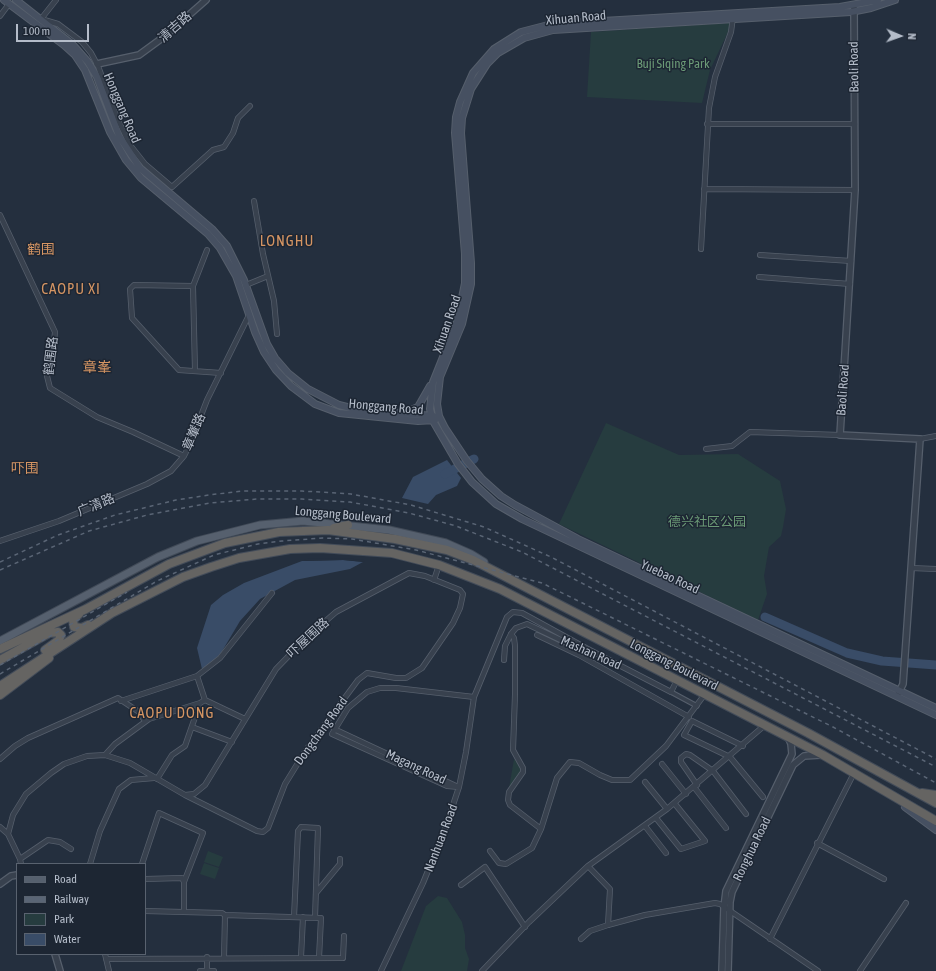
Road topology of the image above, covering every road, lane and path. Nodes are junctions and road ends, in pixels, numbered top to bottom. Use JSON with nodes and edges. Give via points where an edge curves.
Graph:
{"nodes":[{"id":1,"x":16,"y":0,"type":"edge"},
{"id":2,"x":56,"y":0,"type":"edge"},
{"id":3,"x":206,"y":0,"type":"edge"},
{"id":4,"x":878,"y":0,"type":"edge"},
{"id":5,"x":895,"y":0,"type":"edge"},
{"id":6,"x":7,"y":2,"type":"edge"},
{"id":7,"x":854,"y":8,"type":"junction"},
{"id":8,"x":0,"y":16,"type":"edge"},
{"id":9,"x":733,"y":16,"type":"junction"},
{"id":10,"x":41,"y":19,"type":"junction"},
{"id":11,"x":97,"y":64,"type":"junction"},
{"id":12,"x":250,"y":106,"type":"dead end"},
{"id":13,"x":707,"y":124,"type":"junction"},
{"id":14,"x":855,"y":124,"type":"junction"},
{"id":15,"x":704,"y":189,"type":"junction"},
{"id":16,"x":855,"y":190,"type":"junction"},
{"id":17,"x":254,"y":201,"type":"dead end"},
{"id":18,"x":0,"y":215,"type":"edge"},
{"id":19,"x":701,"y":249,"type":"dead end"},
{"id":20,"x":207,"y":250,"type":"dead end"},
{"id":21,"x":760,"y":255,"type":"dead end"},
{"id":22,"x":851,"y":261,"type":"junction"},
{"id":23,"x":268,"y":276,"type":"junction"},
{"id":24,"x":759,"y":277,"type":"dead end"},
{"id":25,"x":850,"y":284,"type":"junction"},
{"id":26,"x":246,"y":285,"type":"junction"},
{"id":27,"x":194,"y":286,"type":"junction"},
{"id":28,"x":249,"y":315,"type":"junction"},
{"id":29,"x":277,"y":334,"type":"dead end"},
{"id":30,"x":195,"y":371,"type":"junction"},
{"id":31,"x":221,"y":373,"type":"junction"},
{"id":32,"x":434,"y":376,"type":"junction"},
{"id":33,"x":50,"y":388,"type":"joint"},
{"id":34,"x":403,"y":413,"type":"junction"},
{"id":35,"x":439,"y":416,"type":"junction"},
{"id":36,"x":432,"y":418,"type":"junction"},
{"id":37,"x":840,"y":435,"type":"junction"},
{"id":38,"x":936,"y":436,"type":"edge"},
{"id":39,"x":920,"y":439,"type":"junction"},
{"id":40,"x":706,"y":449,"type":"dead end"},
{"id":41,"x":184,"y":456,"type":"junction"},
{"id":42,"x":348,"y":525,"type":"junction"},
{"id":43,"x":328,"y":530,"type":"junction"},
{"id":44,"x":0,"y":541,"type":"edge"},
{"id":45,"x":439,"y":565,"type":"junction"},
{"id":46,"x":911,"y":568,"type":"junction"},
{"id":47,"x":936,"y":569,"type":"edge"},
{"id":48,"x":502,"y":574,"type":"junction"},
{"id":49,"x":434,"y":580,"type":"junction"},
{"id":50,"x":272,"y":593,"type":"dead end"},
{"id":51,"x":460,"y":608,"type":"joint"},
{"id":52,"x":86,"y":609,"type":"junction"},
{"id":53,"x":101,"y":619,"type":"junction"},
{"id":54,"x":50,"y":626,"type":"junction"},
{"id":55,"x":511,"y":634,"type":"junction"},
{"id":56,"x":537,"y":635,"type":"dead end"},
{"id":57,"x":0,"y":641,"type":"edge"},
{"id":58,"x":66,"y":643,"type":"junction"},
{"id":59,"x":586,"y":648,"type":"junction"},
{"id":60,"x":0,"y":650,"type":"edge"},
{"id":61,"x":0,"y":656,"type":"edge"},
{"id":62,"x":0,"y":660,"type":"edge"},
{"id":63,"x":504,"y":660,"type":"dead end"},
{"id":64,"x":197,"y":676,"type":"junction"},
{"id":65,"x":678,"y":680,"type":"junction"},
{"id":66,"x":0,"y":681,"type":"edge"},
{"id":67,"x":0,"y":686,"type":"edge"},
{"id":68,"x":900,"y":690,"type":"junction"},
{"id":69,"x":671,"y":692,"type":"junction"},
{"id":70,"x":705,"y":694,"type":"junction"},
{"id":71,"x":0,"y":695,"type":"edge"},
{"id":72,"x":474,"y":697,"type":"junction"},
{"id":73,"x":897,"y":697,"type":"junction"},
{"id":74,"x":205,"y":700,"type":"junction"},
{"id":75,"x":121,"y":701,"type":"junction"},
{"id":76,"x":200,"y":703,"type":"junction"},
{"id":77,"x":697,"y":706,"type":"junction"},
{"id":78,"x":936,"y":708,"type":"edge"},
{"id":79,"x":936,"y":715,"type":"edge"},
{"id":80,"x":689,"y":717,"type":"junction"},
{"id":81,"x":245,"y":719,"type":"junction"},
{"id":82,"x":145,"y":721,"type":"junction"},
{"id":83,"x":765,"y":725,"type":"junction"},
{"id":84,"x":192,"y":727,"type":"junction"},
{"id":85,"x":334,"y":728,"type":"junction"},
{"id":86,"x":788,"y":737,"type":"junction"},
{"id":87,"x":232,"y":742,"type":"junction"},
{"id":88,"x":743,"y":746,"type":"junction"},
{"id":89,"x":105,"y":755,"type":"junction"},
{"id":90,"x":823,"y":755,"type":"junction"},
{"id":91,"x":730,"y":757,"type":"junction"},
{"id":92,"x":0,"y":759,"type":"edge"},
{"id":93,"x":662,"y":764,"type":"dead end"},
{"id":94,"x":713,"y":771,"type":"junction"},
{"id":95,"x":854,"y":773,"type":"junction"},
{"id":96,"x":156,"y":778,"type":"junction"},
{"id":97,"x":646,"y":782,"type":"dead end"},
{"id":98,"x":695,"y":786,"type":"junction"},
{"id":99,"x":878,"y":786,"type":"junction"},
{"id":100,"x":459,"y":787,"type":"junction"},
{"id":101,"x":919,"y":792,"type":"junction"},
{"id":102,"x":686,"y":794,"type":"junction"},
{"id":103,"x":185,"y":795,"type":"junction"},
{"id":104,"x":936,"y":795,"type":"edge"},
{"id":105,"x":763,"y":797,"type":"dead end"},
{"id":106,"x":936,"y":803,"type":"edge"},
{"id":107,"x":675,"y":804,"type":"junction"},
{"id":108,"x":667,"y":809,"type":"junction"},
{"id":109,"x":746,"y":814,"type":"dead end"},
{"id":110,"x":656,"y":818,"type":"junction"},
{"id":111,"x":936,"y":821,"type":"edge"},
{"id":112,"x":645,"y":826,"type":"junction"},
{"id":113,"x":0,"y":827,"type":"edge"},
{"id":114,"x":726,"y":828,"type":"dead end"},
{"id":115,"x":541,"y":829,"type":"junction"},
{"id":116,"x":936,"y":830,"type":"edge"},
{"id":117,"x":8,"y":834,"type":"junction"},
{"id":118,"x":817,"y":843,"type":"junction"},
{"id":119,"x":71,"y":849,"type":"dead end"},
{"id":120,"x":490,"y":850,"type":"dead end"},
{"id":121,"x":666,"y":853,"type":"dead end"},
{"id":122,"x":340,"y":859,"type":"dead end"},
{"id":123,"x":21,"y":861,"type":"edge"},
{"id":124,"x":90,"y":863,"type":"edge"},
{"id":125,"x":142,"y":863,"type":"edge"},
{"id":126,"x":588,"y":866,"type":"junction"},
{"id":127,"x":16,"y":875,"type":"edge"},
{"id":128,"x":146,"y":879,"type":"edge"},
{"id":129,"x":884,"y":879,"type":"dead end"},
{"id":130,"x":184,"y":882,"type":"junction"},
{"id":131,"x":0,"y":884,"type":"edge"},
{"id":132,"x":461,"y":885,"type":"dead end"},
{"id":133,"x":316,"y":893,"type":"junction"},
{"id":134,"x":906,"y":903,"type":"dead end"},
{"id":135,"x":724,"y":907,"type":"junction"},
{"id":136,"x":146,"y":910,"type":"edge"},
{"id":137,"x":730,"y":911,"type":"junction"},
{"id":138,"x":184,"y":912,"type":"junction"},
{"id":139,"x":225,"y":915,"type":"junction"},
{"id":140,"x":294,"y":917,"type":"junction"},
{"id":141,"x":303,"y":917,"type":"junction"},
{"id":142,"x":315,"y":918,"type":"junction"},
{"id":143,"x":608,"y":925,"type":"junction"},
{"id":144,"x":525,"y":927,"type":"junction"},
{"id":145,"x":344,"y":936,"type":"dead end"},
{"id":146,"x":581,"y":939,"type":"dead end"},
{"id":147,"x":770,"y":939,"type":"junction"},
{"id":148,"x":55,"y":955,"type":"edge"},
{"id":149,"x":104,"y":955,"type":"edge"},
{"id":150,"x":207,"y":957,"type":"junction"},
{"id":151,"x":302,"y":957,"type":"junction"},
{"id":152,"x":224,"y":958,"type":"junction"},
{"id":153,"x":320,"y":958,"type":"junction"},
{"id":154,"x":106,"y":960,"type":"junction"},
{"id":155,"x":60,"y":971,"type":"edge"},
{"id":156,"x":109,"y":971,"type":"edge"},
{"id":157,"x":200,"y":971,"type":"edge"},
{"id":158,"x":206,"y":971,"type":"edge"},
{"id":159,"x":214,"y":971,"type":"edge"},
{"id":160,"x":381,"y":971,"type":"edge"},
{"id":161,"x":482,"y":971,"type":"edge"},
{"id":162,"x":722,"y":971,"type":"edge"},
{"id":163,"x":728,"y":971,"type":"edge"},
{"id":164,"x":818,"y":971,"type":"edge"},
{"id":165,"x":860,"y":971,"type":"edge"}],
"edges":[{"from":1,"to":10,"type":"main road","name":"Honggang Road"},
{"from":2,"to":10,"type":"street"},
{"from":3,"to":11,"type":"street","name":"清吉路","via":[[139,55]]},
{"from":4,"to":7,"type":"main road","name":"Xihuan Road"},
{"from":5,"to":7,"type":"main road","name":"Xihuan Road","via":[[871,8]]},
{"from":6,"to":8,"type":"street"},
{"from":6,"to":28,"type":"main road","name":"Honggang Road","via":[[64,45],[78,59],[88,75],[110,132],[122,154],[141,178],[216,243],[233,270]]},
{"from":7,"to":9,"type":"main road","name":"Xihuan Road"},
{"from":7,"to":14,"type":"street","name":"Baoli Road"},
{"from":9,"to":13,"type":"street","via":[[731,32],[715,77]]},
{"from":9,"to":32,"type":"main road","name":"Xihuan Road","via":[[552,24],[521,32],[483,60],[466,87],[456,117],[465,283],[457,322]]},
{"from":9,"to":35,"type":"main road","name":"Xihuan Road","via":[[538,33],[498,53],[483,70],[465,103],[461,133],[471,284],[462,324],[438,384]]},
{"from":10,"to":11,"type":"street","via":[[54,22],[76,37],[91,53]]},
{"from":10,"to":26,"type":"main road","name":"Honggang Road","via":[[73,45],[88,62],[97,77],[116,129],[136,162],[219,237],[233,256]]},
{"from":11,"to":12,"type":"street","via":[[130,145],[146,164],[172,187],[213,150],[224,147],[233,133],[238,118]]},
{"from":13,"to":14,"type":"street"},
{"from":13,"to":15,"type":"street"},
{"from":14,"to":16,"type":"street","name":"Baoli Road"},
{"from":15,"to":16,"type":"street"},
{"from":15,"to":19,"type":"street"},
{"from":16,"to":22,"type":"street","name":"Baoli Road"},
{"from":17,"to":23,"type":"street"},
{"from":18,"to":33,"type":"street","name":"鹤围路","via":[[55,332],[47,376]]},
{"from":20,"to":27,"type":"street"},
{"from":21,"to":22,"type":"street"},
{"from":22,"to":25,"type":"street","name":"Baoli Road"},
{"from":23,"to":26,"type":"street"},
{"from":23,"to":29,"type":"street","via":[[274,301]]},
{"from":24,"to":25,"type":"street"},
{"from":25,"to":37,"type":"street","name":"Baoli Road"},
{"from":26,"to":34,"type":"main road","name":"Honggang Road","via":[[267,344],[281,365],[302,384],[339,405]]},
{"from":27,"to":30,"type":"street"},
{"from":27,"to":30,"type":"street","via":[[134,285],[130,289],[132,318],[179,370]]},
{"from":28,"to":31,"type":"street","name":"章輋路"},
{"from":28,"to":36,"type":"main road","name":"Honggang Road","via":[[272,364],[291,386],[315,404],[347,415]]},
{"from":30,"to":31,"type":"street"},
{"from":31,"to":41,"type":"street","name":"章輋路"},
{"from":32,"to":34,"type":"main road","via":[[418,407]]},
{"from":32,"to":36,"type":"main road","name":"Xihuan Road","via":[[430,395]]},
{"from":33,"to":41,"type":"street","name":"章輋路","via":[[97,417]]},
{"from":34,"to":36,"type":"main road","name":"Honggang Road"},
{"from":35,"to":36,"type":"main road","name":"Honggang Road"},
{"from":35,"to":68,"type":"main road","name":"Yuebao Road","via":[[472,468],[501,496],[578,539]]},
{"from":36,"to":73,"type":"main road","name":"Yuebao Road","via":[[451,454],[492,501],[522,519]]},
{"from":37,"to":39,"type":"street","name":"Baoli Road"},
{"from":37,"to":40,"type":"street","via":[[750,432],[732,446]]},
{"from":38,"to":39,"type":"street"},
{"from":39,"to":46,"type":"street"},
{"from":41,"to":44,"type":"street","name":"广清路","via":[[171,471],[157,480],[58,521]]},
{"from":42,"to":43,"type":"highway"},
{"from":42,"to":48,"type":"main road","name":"Longgang Boulevard","via":[[389,530],[446,543],[471,554]]},
{"from":42,"to":57,"type":"main road","name":"Longgang Boulevard","via":[[284,522],[243,528],[197,541],[132,570]]},
{"from":43,"to":48,"type":"highway","name":"Longgang Boulevard","via":[[447,550]]},
{"from":43,"to":52,"type":"highway","name":"Longgang Boulevard","via":[[272,534],[211,547],[182,557]]},
{"from":45,"to":49,"type":"street"},
{"from":45,"to":53,"type":"highway","name":"Longgang Boulevard","via":[[392,553],[320,548],[290,549],[211,566],[155,590]]},
{"from":45,"to":65,"type":"highway","name":"Longgang Boulevard","via":[[500,589]]},
{"from":46,"to":47,"type":"street"},
{"from":46,"to":68,"type":"street","via":[[903,684]]},
{"from":48,"to":101,"type":"highway","name":"Longgang Boulevard"},
{"from":49,"to":51,"type":"street","name":"吓屋围路","via":[[460,590],[463,594]]},
{"from":49,"to":81,"type":"street","name":"吓屋围路","via":[[414,573],[404,574],[336,612],[276,669]]},
{"from":50,"to":64,"type":"street","via":[[220,658]]},
{"from":51,"to":103,"type":"street","name":"Dongchang Road","via":[[430,658],[414,674],[406,678],[396,678],[367,673],[358,680],[306,750],[285,784],[268,828],[263,832],[256,831]]},
{"from":52,"to":53,"type":"highway","via":[[73,620],[74,627],[82,628]]},
{"from":52,"to":54,"type":"highway","name":"Longgang Boulevard"},
{"from":53,"to":58,"type":"highway"},
{"from":54,"to":60,"type":"highway"},
{"from":54,"to":61,"type":"highway"},
{"from":55,"to":59,"type":"street","name":"Mashan Road","via":[[516,628],[527,624],[566,643]]},
{"from":55,"to":63,"type":"street","via":[[505,646]]},
{"from":55,"to":115,"type":"street","via":[[514,638],[515,694],[512,750],[523,772],[509,792],[508,800],[510,805]]},
{"from":56,"to":80,"type":"street","via":[[579,655]]},
{"from":58,"to":67,"type":"highway"},
{"from":58,"to":71,"type":"highway"},
{"from":59,"to":69,"type":"street","name":"Mashan Road"},
{"from":59,"to":72,"type":"street","name":"Nanhuan Road","via":[[522,613],[510,613]]},
{"from":62,"to":66,"type":"highway","via":[[56,631],[60,633],[61,638],[58,641]]},
{"from":64,"to":74,"type":"street"},
{"from":64,"to":75,"type":"street"},
{"from":65,"to":69,"type":"street"},
{"from":65,"to":70,"type":"highway","name":"Longgang Boulevard"},
{"from":68,"to":73,"type":"street"},
{"from":68,"to":78,"type":"main road","name":"Yuebao Road"},
{"from":69,"to":77,"type":"street","name":"Mashan Road"},
{"from":70,"to":77,"type":"street"},
{"from":70,"to":83,"type":"highway","name":"Longgang Boulevard"},
{"from":72,"to":85,"type":"street","via":[[380,688],[358,698]]},
{"from":72,"to":100,"type":"street","name":"Nanhuan Road"},
{"from":73,"to":79,"type":"main road","name":"Yuebao Road"},
{"from":74,"to":76,"type":"street"},
{"from":74,"to":81,"type":"street"},
{"from":75,"to":82,"type":"street","via":[[139,712]]},
{"from":75,"to":92,"type":"street","via":[[118,698],[28,738]]},
{"from":76,"to":82,"type":"street"},
{"from":76,"to":84,"type":"street"},
{"from":77,"to":80,"type":"street"},
{"from":80,"to":115,"type":"street","via":[[666,746],[630,780],[612,780],[579,763],[570,762],[557,778]]},
{"from":81,"to":87,"type":"street","name":"吓屋围路"},
{"from":82,"to":89,"type":"street"},
{"from":83,"to":86,"type":"highway","name":"Longgang Boulevard"},
{"from":83,"to":88,"type":"street"},
{"from":84,"to":87,"type":"street"},
{"from":84,"to":96,"type":"street","via":[[185,746],[172,755]]},
{"from":85,"to":100,"type":"street","name":"Magang Road"},
{"from":85,"to":100,"type":"street","name":"Magang Road","via":[[332,734],[447,786]]},
{"from":86,"to":90,"type":"highway","name":"Longgang Boulevard"},
{"from":86,"to":135,"type":"street","name":"Ronghua Road","via":[[792,754],[728,886]]},
{"from":87,"to":103,"type":"street","name":"吓屋围路","via":[[205,785],[194,794]]},
{"from":88,"to":91,"type":"street"},
{"from":88,"to":91,"type":"street","via":[[692,721],[684,735]]},
{"from":89,"to":96,"type":"street","via":[[130,763]]},
{"from":89,"to":117,"type":"street","via":[[76,759],[36,784],[19,803]]},
{"from":90,"to":95,"type":"highway","name":"Longgang Boulevard"},
{"from":90,"to":137,"type":"street","name":"Ronghua Road","via":[[804,756],[793,765],[732,892]]},
{"from":91,"to":94,"type":"street"},
{"from":91,"to":105,"type":"street"},
{"from":93,"to":102,"type":"street"},
{"from":94,"to":98,"type":"street"},
{"from":94,"to":98,"type":"street","via":[[690,755],[686,754],[681,758]]},
{"from":94,"to":109,"type":"street"},
{"from":95,"to":99,"type":"highway","name":"Longgang Boulevard"},
{"from":95,"to":118,"type":"street"},
{"from":96,"to":103,"type":"street"},
{"from":96,"to":124,"type":"street","via":[[131,780],[120,790],[100,831]]},
{"from":97,"to":108,"type":"street"},
{"from":98,"to":102,"type":"street"},
{"from":98,"to":114,"type":"street"},
{"from":99,"to":111,"type":"highway","name":"Longgang Boulevard"},
{"from":99,"to":116,"type":"main road"},
{"from":100,"to":160,"type":"street","name":"Nanhuan Road","via":[[437,851]]},
{"from":101,"to":104,"type":"highway"},
{"from":101,"to":106,"type":"highway","name":"Longgang Boulevard"},
{"from":102,"to":107,"type":"street"},
{"from":107,"to":108,"type":"street"},
{"from":107,"to":110,"type":"street","via":[[705,841],[681,849]]},
{"from":108,"to":110,"type":"street"},
{"from":110,"to":112,"type":"street"},
{"from":112,"to":121,"type":"street"},
{"from":112,"to":126,"type":"street"},
{"from":113,"to":117,"type":"street"},
{"from":115,"to":120,"type":"street","via":[[532,848],[506,864],[499,863]]},
{"from":117,"to":123,"type":"street"},
{"from":118,"to":129,"type":"street"},
{"from":118,"to":147,"type":"street"},
{"from":119,"to":123,"type":"street","via":[[60,842],[48,840]]},
{"from":122,"to":133,"type":"street","via":[[340,864]]},
{"from":125,"to":130,"type":"street","via":[[159,814],[203,833]]},
{"from":126,"to":143,"type":"street","via":[[610,889]]},
{"from":126,"to":144,"type":"street"},
{"from":127,"to":131,"type":"street"},
{"from":128,"to":130,"type":"street","via":[[182,878]]},
{"from":130,"to":138,"type":"street"},
{"from":132,"to":144,"type":"street","via":[[485,867]]},
{"from":133,"to":140,"type":"street","via":[[318,828],[301,827],[298,831]]},
{"from":133,"to":142,"type":"street"},
{"from":134,"to":165,"type":"street"},
{"from":135,"to":137,"type":"street"},
{"from":135,"to":143,"type":"street","via":[[715,903],[644,915]]},
{"from":135,"to":162,"type":"street","name":"Ronghua Road"},
{"from":136,"to":138,"type":"street"},
{"from":137,"to":147,"type":"street"},
{"from":137,"to":163,"type":"street","name":"Ronghua Road"},
{"from":138,"to":139,"type":"street"},
{"from":139,"to":140,"type":"street"},
{"from":139,"to":152,"type":"street"},
{"from":140,"to":141,"type":"street"},
{"from":141,"to":142,"type":"street"},
{"from":141,"to":151,"type":"street"},
{"from":142,"to":153,"type":"street","via":[[320,918]]},
{"from":143,"to":146,"type":"street","via":[[590,931]]},
{"from":144,"to":161,"type":"street"},
{"from":145,"to":153,"type":"street","via":[[343,958]]},
{"from":147,"to":164,"type":"street"},
{"from":148,"to":155,"type":"street"},
{"from":149,"to":154,"type":"street"},
{"from":150,"to":152,"type":"street"},
{"from":150,"to":154,"type":"street"},
{"from":150,"to":158,"type":"street"},
{"from":151,"to":152,"type":"street"},
{"from":151,"to":153,"type":"street"},
{"from":154,"to":156,"type":"street"},
{"from":157,"to":158,"type":"street"},
{"from":158,"to":159,"type":"street"}]}
